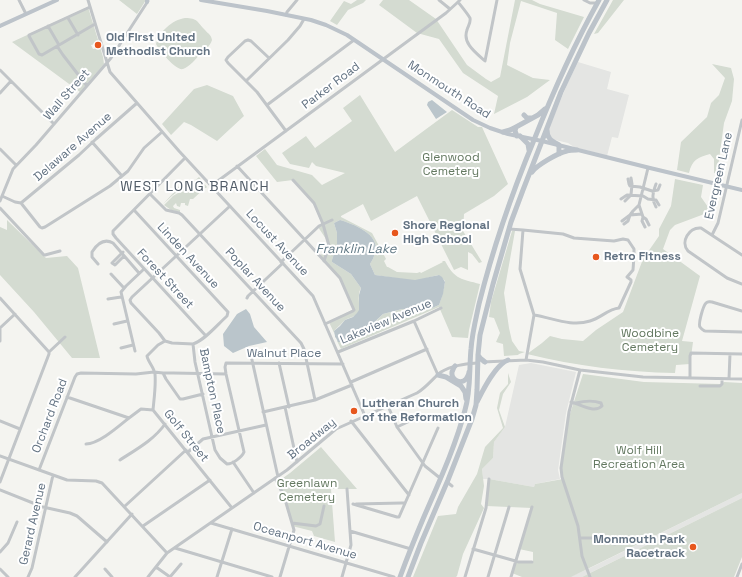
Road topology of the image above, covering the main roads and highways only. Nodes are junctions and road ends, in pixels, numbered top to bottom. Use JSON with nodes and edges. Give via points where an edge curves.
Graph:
{"nodes":[{"id":1,"x":57,"y":0,"type":"edge"},
{"id":2,"x":201,"y":0,"type":"edge"},
{"id":3,"x":608,"y":0,"type":"edge"},
{"id":4,"x":599,"y":1,"type":"edge"},
{"id":5,"x":0,"y":26,"type":"edge"},
{"id":6,"x":548,"y":105,"type":"junction"},
{"id":7,"x":524,"y":115,"type":"dead end"},
{"id":8,"x":533,"y":118,"type":"junction"},
{"id":9,"x":516,"y":127,"type":"junction"},
{"id":10,"x":547,"y":129,"type":"junction"},
{"id":11,"x":503,"y":132,"type":"junction"},
{"id":12,"x":518,"y":136,"type":"junction"},
{"id":13,"x":534,"y":139,"type":"junction"},
{"id":14,"x":542,"y":141,"type":"junction"},
{"id":15,"x":559,"y":145,"type":"junction"},
{"id":16,"x":577,"y":150,"type":"junction"},
{"id":17,"x":529,"y":153,"type":"junction"},
{"id":18,"x":559,"y":154,"type":"junction"},
{"id":19,"x":528,"y":178,"type":"junction"},
{"id":20,"x":742,"y":190,"type":"edge"},
{"id":21,"x":478,"y":355,"type":"junction"},
{"id":22,"x":508,"y":360,"type":"road end"},
{"id":23,"x":485,"y":362,"type":"road end"},
{"id":24,"x":455,"y":366,"type":"road end"},
{"id":25,"x":470,"y":367,"type":"junction"},
{"id":26,"x":438,"y":375,"type":"road end"},
{"id":27,"x":467,"y":404,"type":"junction"},
{"id":28,"x":476,"y":405,"type":"junction"},
{"id":29,"x":400,"y":577,"type":"edge"},
{"id":30,"x":408,"y":577,"type":"edge"}],
"edges":[{"from":1,"to":5,"type":"main road"},
{"from":2,"to":11,"type":"main road","name":"Monmouth Road","via":[[326,25],[342,32],[473,120]]},
{"from":3,"to":10,"type":"highway","via":[[589,33]]},
{"from":4,"to":6,"type":"highway","via":[[568,58]]},
{"from":6,"to":8,"type":"highway"},
{"from":6,"to":13,"type":"highway"},
{"from":7,"to":8,"type":"highway","via":[[526,118]]},
{"from":8,"to":9,"type":"highway"},
{"from":9,"to":11,"type":"highway"},
{"from":9,"to":12,"type":"highway"},
{"from":10,"to":14,"type":"highway"},
{"from":10,"to":15,"type":"highway","via":[[549,138]]},
{"from":11,"to":12,"type":"main road","name":"Monmouth Road"},
{"from":12,"to":13,"type":"main road","name":"Monmouth Road"},
{"from":12,"to":17,"type":"highway","via":[[528,144]]},
{"from":13,"to":14,"type":"main road","name":"Monmouth Road"},
{"from":13,"to":17,"type":"highway"},
{"from":14,"to":15,"type":"main road","name":"Monmouth Road"},
{"from":14,"to":19,"type":"highway"},
{"from":15,"to":16,"type":"main road","name":"Monmouth Road"},
{"from":15,"to":18,"type":"highway"},
{"from":16,"to":18,"type":"highway"},
{"from":16,"to":20,"type":"main road","name":"Monmouth Road"},
{"from":17,"to":25,"type":"highway","via":[[506,214],[483,289],[471,344]]},
{"from":18,"to":19,"type":"highway","via":[[537,166]]},
{"from":19,"to":21,"type":"highway","via":[[498,264],[485,312]]},
{"from":21,"to":23,"type":"highway"},
{"from":21,"to":28,"type":"highway"},
{"from":22,"to":28,"type":"highway","via":[[498,364]]},
{"from":24,"to":25,"type":"highway","via":[[452,376],[459,382],[466,379]]},
{"from":25,"to":27,"type":"highway"},
{"from":26,"to":27,"type":"highway","via":[[461,386],[466,394]]},
{"from":27,"to":29,"type":"highway","via":[[458,435]]},
{"from":28,"to":30,"type":"highway"}]}
